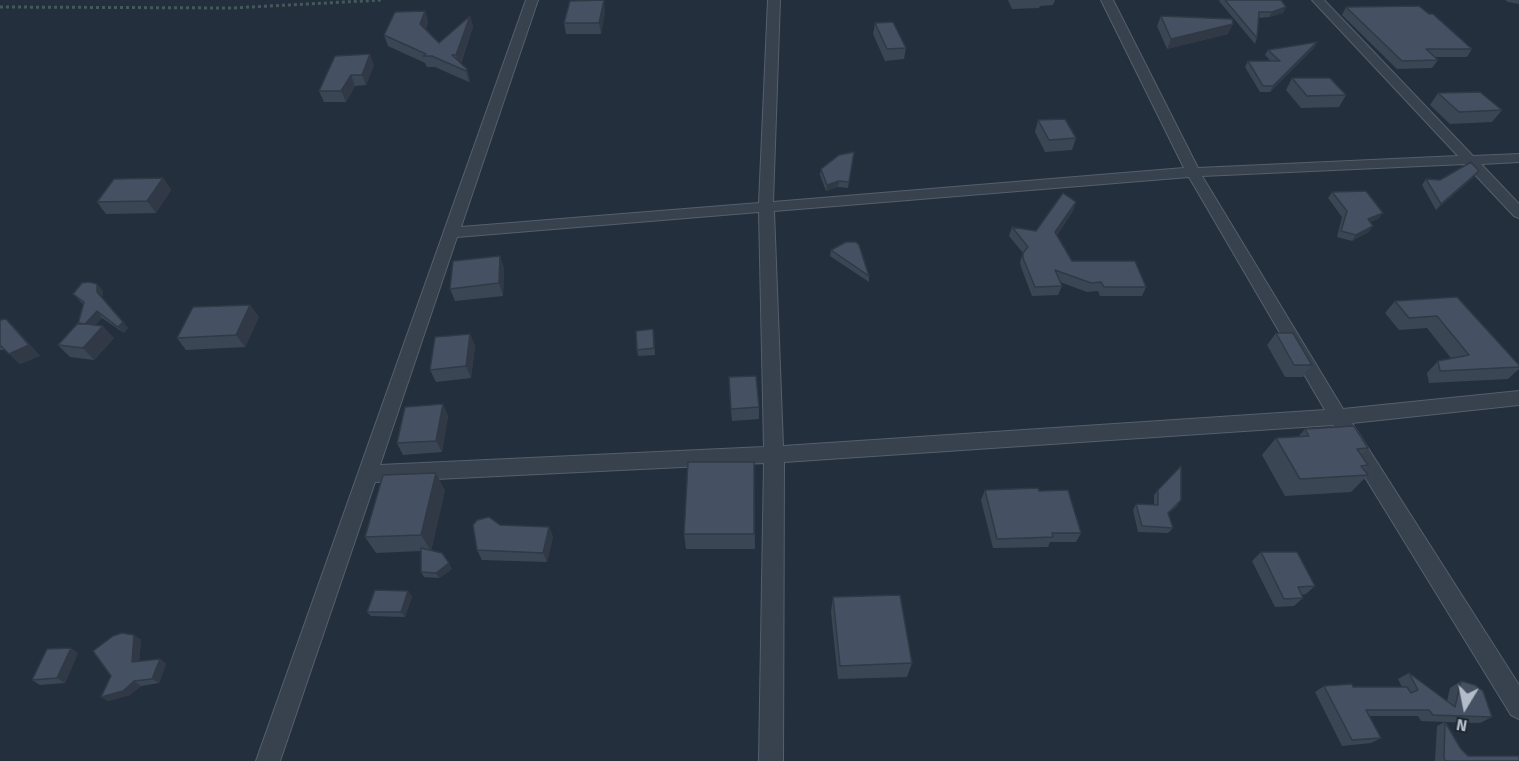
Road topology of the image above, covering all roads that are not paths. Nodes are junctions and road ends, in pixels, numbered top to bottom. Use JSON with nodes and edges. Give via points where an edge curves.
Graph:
{"nodes":[{"id":1,"x":532,"y":0,"type":"edge"},
{"id":2,"x":774,"y":0,"type":"edge"},
{"id":3,"x":1107,"y":0,"type":"edge"},
{"id":4,"x":1318,"y":0,"type":"edge"},
{"id":5,"x":1519,"y":159,"type":"edge"},
{"id":6,"x":1472,"y":162,"type":"junction"},
{"id":7,"x":1193,"y":171,"type":"junction"},
{"id":8,"x":766,"y":205,"type":"junction"},
{"id":9,"x":1519,"y":213,"type":"edge"},
{"id":10,"x":450,"y":233,"type":"junction"},
{"id":11,"x":1519,"y":398,"type":"edge"},
{"id":12,"x":1338,"y":417,"type":"junction"},
{"id":13,"x":774,"y":455,"type":"junction"},
{"id":14,"x":369,"y":474,"type":"junction"},
{"id":15,"x":1519,"y":707,"type":"edge"},
{"id":16,"x":268,"y":761,"type":"edge"},
{"id":17,"x":771,"y":761,"type":"edge"}],
"edges":[{"from":1,"to":10,"type":"street"},
{"from":2,"to":8,"type":"street"},
{"from":3,"to":7,"type":"street"},
{"from":4,"to":6,"type":"street"},
{"from":5,"to":6,"type":"street"},
{"from":6,"to":7,"type":"street"},
{"from":6,"to":9,"type":"street"},
{"from":7,"to":8,"type":"street"},
{"from":7,"to":12,"type":"street"},
{"from":8,"to":10,"type":"street"},
{"from":8,"to":13,"type":"street"},
{"from":10,"to":14,"type":"street"},
{"from":11,"to":12,"type":"street"},
{"from":12,"to":13,"type":"street"},
{"from":12,"to":15,"type":"street"},
{"from":13,"to":14,"type":"street"},
{"from":13,"to":17,"type":"street"},
{"from":14,"to":16,"type":"street"}]}
